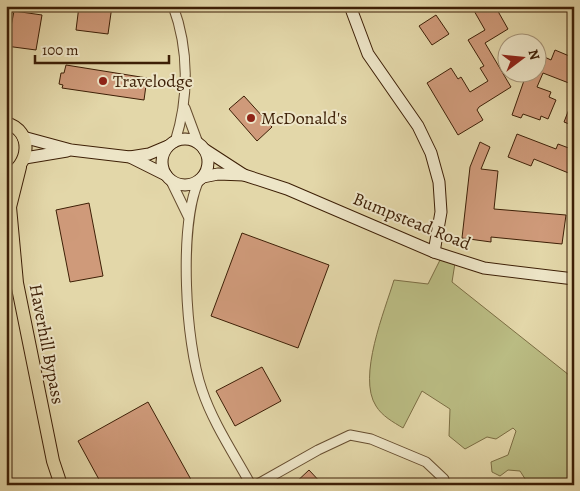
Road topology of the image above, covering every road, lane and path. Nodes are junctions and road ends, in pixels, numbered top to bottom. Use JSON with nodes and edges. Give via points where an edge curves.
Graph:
{"nodes":[{"id":1,"x":172,"y":6,"type":"edge"},
{"id":2,"x":350,"y":6,"type":"edge"},
{"id":3,"x":184,"y":105,"type":"junction"},
{"id":4,"x":6,"y":123,"type":"edge"},
{"id":5,"x":24,"y":137,"type":"junction"},
{"id":6,"x":172,"y":144,"type":"junction"},
{"id":7,"x":201,"y":146,"type":"junction"},
{"id":8,"x":71,"y":150,"type":"junction"},
{"id":9,"x":130,"y":157,"type":"junction"},
{"id":10,"x":22,"y":162,"type":"junction"},
{"id":11,"x":244,"y":175,"type":"junction"},
{"id":12,"x":6,"y":176,"type":"edge"},
{"id":13,"x":168,"y":178,"type":"junction"},
{"id":14,"x":200,"y":179,"type":"junction"},
{"id":15,"x":8,"y":204,"type":"edge"},
{"id":16,"x":188,"y":217,"type":"junction"},
{"id":17,"x":434,"y":252,"type":"junction"},
{"id":18,"x":573,"y":276,"type":"edge"},
{"id":19,"x":444,"y":479,"type":"dead end"},
{"id":20,"x":61,"y":485,"type":"edge"},
{"id":21,"x":251,"y":485,"type":"edge"},
{"id":22,"x":256,"y":485,"type":"edge"}],
"edges":[{"from":1,"to":3,"type":"street","via":[[184,55]]},
{"from":2,"to":17,"type":"main road","via":[[368,54],[413,118],[431,153],[441,212]]},
{"from":3,"to":6,"type":"street"},
{"from":3,"to":7,"type":"street"},
{"from":4,"to":5,"type":"main road","via":[[18,129]]},
{"from":5,"to":8,"type":"main road"},
{"from":5,"to":10,"type":"main road","name":"Haverhill Bypass","via":[[26,149]]},
{"from":6,"to":7,"type":"main road","via":[[190,140]]},
{"from":6,"to":9,"type":"main road","via":[[149,154]]},
{"from":6,"to":13,"type":"main road","via":[[162,161]]},
{"from":7,"to":11,"type":"main road","name":"Bumpstead Road"},
{"from":7,"to":14,"type":"main road","via":[[208,164]]},
{"from":8,"to":9,"type":"main road"},
{"from":8,"to":10,"type":"main road"},
{"from":9,"to":13,"type":"main road"},
{"from":10,"to":12,"type":"main road"},
{"from":10,"to":15,"type":"main road","name":"Haverhill Bypass"},
{"from":11,"to":14,"type":"main road","name":"Bumpstead Road","via":[[218,174]]},
{"from":11,"to":17,"type":"main road","name":"Bumpstead Road","via":[[287,189]]},
{"from":13,"to":14,"type":"main road","via":[[184,186]]},
{"from":13,"to":16,"type":"street"},
{"from":14,"to":16,"type":"street"},
{"from":15,"to":20,"type":"main road","name":"Haverhill Bypass","via":[[17,283]]},
{"from":16,"to":21,"type":"street","via":[[189,332],[195,361],[212,414]]},
{"from":17,"to":18,"type":"main road","name":"Bumpstead Road","via":[[484,268]]},
{"from":19,"to":22,"type":"street","via":[[426,462],[371,439],[350,435]]}]}
